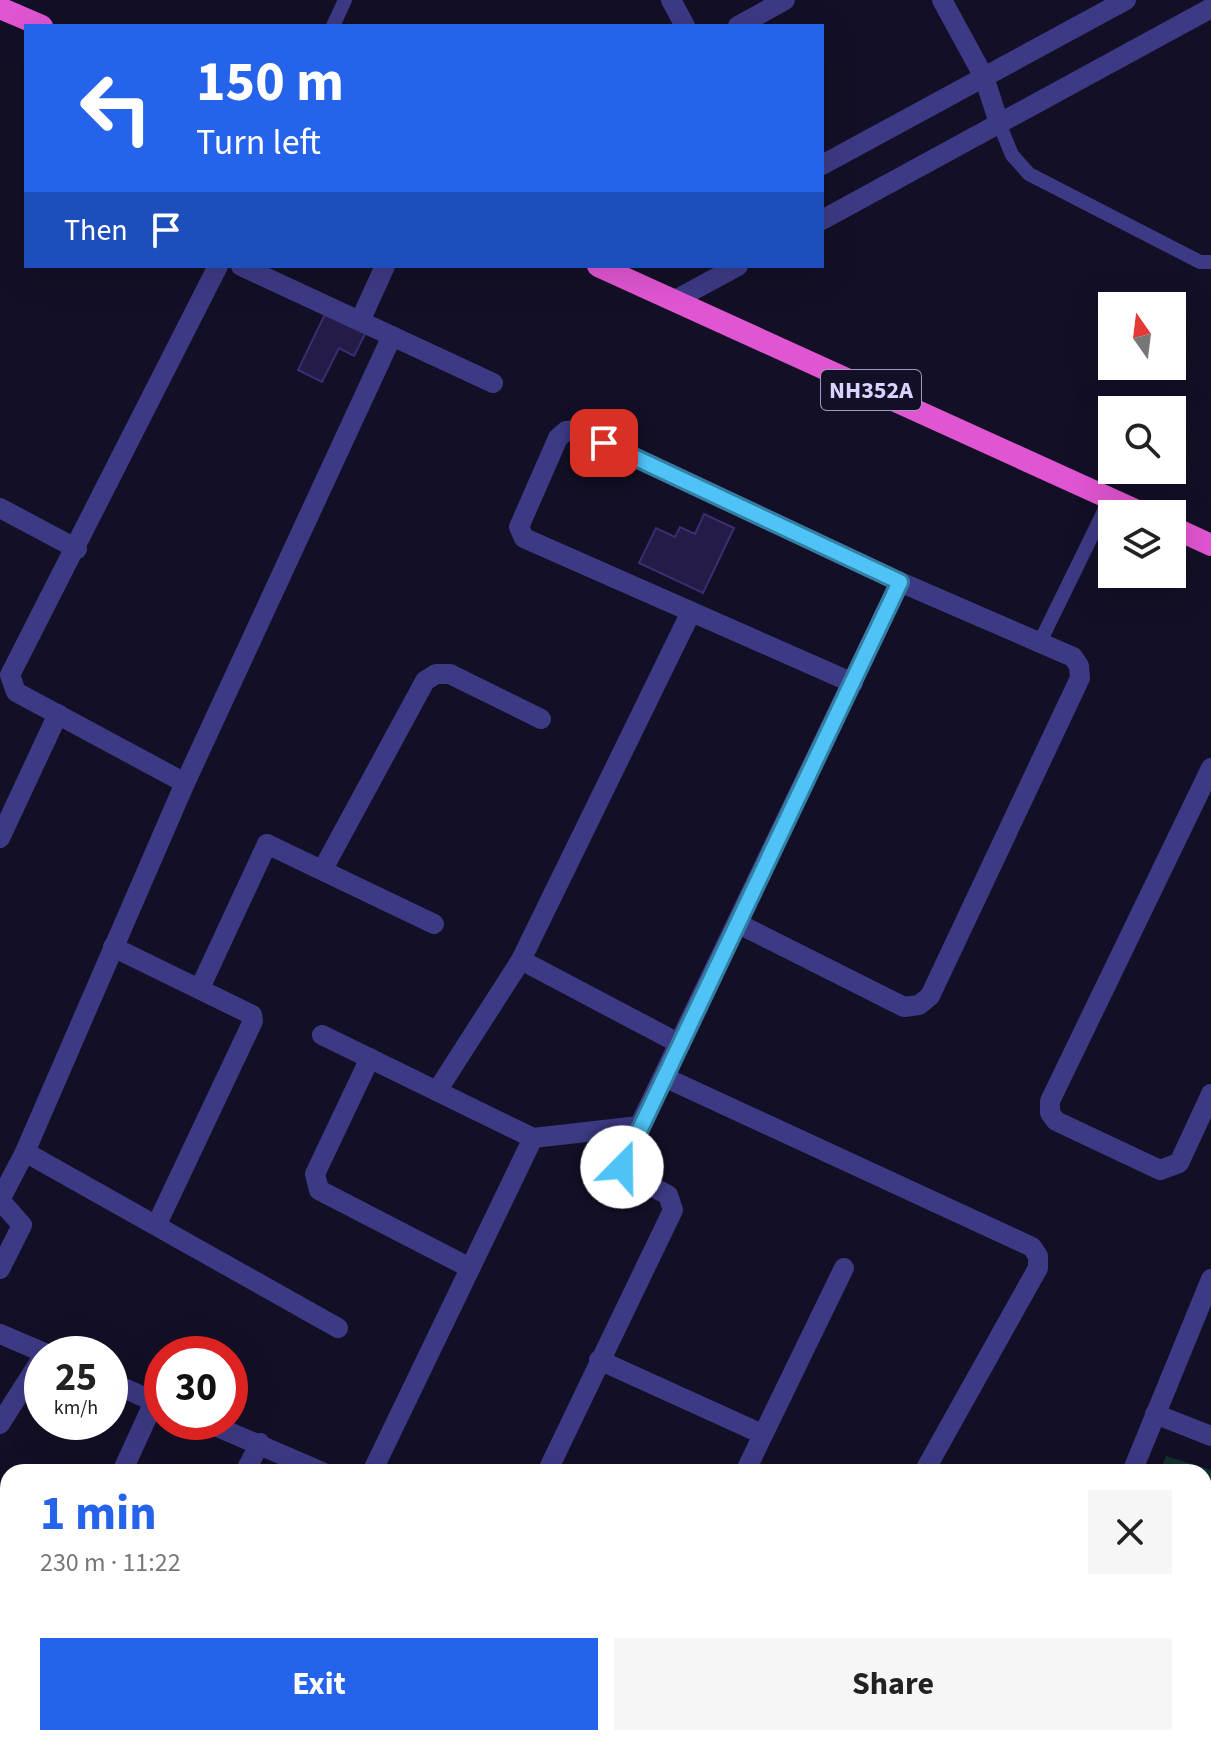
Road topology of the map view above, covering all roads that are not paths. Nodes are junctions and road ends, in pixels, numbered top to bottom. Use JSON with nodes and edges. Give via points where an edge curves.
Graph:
{"nodes":[{"id":1,"x":345,"y":0,"type":"edge"},
{"id":2,"x":671,"y":0,"type":"edge"},
{"id":3,"x":785,"y":0,"type":"edge"},
{"id":4,"x":942,"y":0,"type":"edge"},
{"id":5,"x":1126,"y":0,"type":"edge"},
{"id":6,"x":0,"y":8,"type":"edge"},
{"id":7,"x":1211,"y":8,"type":"edge"},
{"id":8,"x":37,"y":24,"type":"edge"},
{"id":9,"x":334,"y":24,"type":"edge"},
{"id":10,"x":684,"y":24,"type":"edge"},
{"id":11,"x":742,"y":24,"type":"edge"},
{"id":12,"x":984,"y":77,"type":"junction"},
{"id":13,"x":999,"y":123,"type":"junction"},
{"id":14,"x":824,"y":164,"type":"edge"},
{"id":15,"x":824,"y":219,"type":"edge"},
{"id":16,"x":1211,"y":262,"type":"edge"},
{"id":17,"x":217,"y":268,"type":"edge"},
{"id":18,"x":245,"y":268,"type":"edge"},
{"id":19,"x":384,"y":268,"type":"edge"},
{"id":20,"x":734,"y":268,"type":"edge"},
{"id":21,"x":627,"y":270,"type":"edge"},
{"id":22,"x":675,"y":300,"type":"junction"},
{"id":23,"x":360,"y":321,"type":"junction"},
{"id":24,"x":392,"y":336,"type":"junction"},
{"id":25,"x":493,"y":383,"type":"dead end"},
{"id":26,"x":1110,"y":499,"type":"joint"},
{"id":27,"x":0,"y":508,"type":"edge"},
{"id":28,"x":1186,"y":533,"type":"edge"},
{"id":29,"x":1211,"y":545,"type":"edge"},
{"id":30,"x":77,"y":549,"type":"junction"},
{"id":31,"x":900,"y":582,"type":"junction"},
{"id":32,"x":690,"y":614,"type":"junction"},
{"id":33,"x":1039,"y":644,"type":"junction"},
{"id":34,"x":853,"y":683,"type":"junction"},
{"id":35,"x":58,"y":714,"type":"junction"},
{"id":36,"x":541,"y":719,"type":"dead end"},
{"id":37,"x":1211,"y":768,"type":"edge"},
{"id":38,"x":185,"y":783,"type":"junction"},
{"id":39,"x":0,"y":838,"type":"edge"},
{"id":40,"x":323,"y":869,"type":"junction"},
{"id":41,"x":434,"y":924,"type":"dead end"},
{"id":42,"x":739,"y":924,"type":"junction"},
{"id":43,"x":113,"y":947,"type":"junction"},
{"id":44,"x":521,"y":960,"type":"junction"},
{"id":45,"x":200,"y":988,"type":"junction"},
{"id":46,"x":322,"y":1035,"type":"dead end"},
{"id":47,"x":680,"y":1044,"type":"junction"},
{"id":48,"x":370,"y":1058,"type":"junction"},
{"id":49,"x":664,"y":1077,"type":"junction"},
{"id":50,"x":437,"y":1091,"type":"junction"},
{"id":51,"x":1211,"y":1094,"type":"edge"},
{"id":52,"x":639,"y":1126,"type":"junction"},
{"id":53,"x":533,"y":1138,"type":"junction"},
{"id":54,"x":25,"y":1152,"type":"junction"},
{"id":55,"x":157,"y":1224,"type":"junction"},
{"id":56,"x":470,"y":1268,"type":"junction"},
{"id":57,"x":844,"y":1268,"type":"dead end"},
{"id":58,"x":0,"y":1269,"type":"edge"},
{"id":59,"x":1211,"y":1279,"type":"edge"},
{"id":60,"x":338,"y":1328,"type":"dead end"},
{"id":61,"x":0,"y":1334,"type":"edge"},
{"id":62,"x":24,"y":1345,"type":"edge"},
{"id":63,"x":599,"y":1360,"type":"junction"},
{"id":64,"x":24,"y":1387,"type":"edge"},
{"id":65,"x":1155,"y":1414,"type":"junction"},
{"id":66,"x":0,"y":1424,"type":"edge"},
{"id":67,"x":144,"y":1430,"type":"edge"},
{"id":68,"x":762,"y":1434,"type":"junction"},
{"id":69,"x":1211,"y":1436,"type":"edge"},
{"id":70,"x":248,"y":1438,"type":"edge"},
{"id":71,"x":260,"y":1443,"type":"junction"},
{"id":72,"x":126,"y":1464,"type":"edge"},
{"id":73,"x":249,"y":1464,"type":"edge"},
{"id":74,"x":305,"y":1464,"type":"edge"},
{"id":75,"x":376,"y":1464,"type":"edge"},
{"id":76,"x":551,"y":1464,"type":"edge"},
{"id":77,"x":749,"y":1464,"type":"edge"},
{"id":78,"x":928,"y":1464,"type":"edge"},
{"id":79,"x":1135,"y":1464,"type":"edge"}],
"edges":[{"from":1,"to":9,"type":"lane"},
{"from":2,"to":10,"type":"street"},
{"from":3,"to":11,"type":"street"},
{"from":4,"to":12,"type":"street"},
{"from":5,"to":12,"type":"street"},
{"from":6,"to":8,"type":"highway"},
{"from":7,"to":13,"type":"street"},
{"from":12,"to":13,"type":"street"},
{"from":12,"to":14,"type":"street"},
{"from":13,"to":15,"type":"street"},
{"from":13,"to":16,"type":"lane","via":[[1012,155],[1029,174],[1200,262]]},
{"from":17,"to":30,"type":"street"},
{"from":18,"to":23,"type":"street"},
{"from":19,"to":23,"type":"street"},
{"from":20,"to":22,"type":"street"},
{"from":21,"to":22,"type":"highway","number":"NH352A"},
{"from":22,"to":26,"type":"highway","number":"NH352A"},
{"from":23,"to":24,"type":"street"},
{"from":24,"to":25,"type":"street"},
{"from":24,"to":38,"type":"street"},
{"from":26,"to":33,"type":"lane"},
{"from":27,"to":30,"type":"street"},
{"from":28,"to":29,"type":"highway"},
{"from":30,"to":35,"type":"street","via":[[10,675],[16,692]]},
{"from":31,"to":32,"type":"street","via":[[577,430],[566,431],[558,438],[520,533]]},
{"from":31,"to":33,"type":"street"},
{"from":31,"to":34,"type":"street"},
{"from":32,"to":34,"type":"street"},
{"from":32,"to":44,"type":"street"},
{"from":33,"to":42,"type":"street","via":[[1073,657],[1080,678],[930,996],[919,1005],[904,1007]]},
{"from":34,"to":42,"type":"street"},
{"from":35,"to":38,"type":"street"},
{"from":35,"to":39,"type":"street"},
{"from":36,"to":40,"type":"street","via":[[450,674],[425,681]]},
{"from":37,"to":51,"type":"street","via":[[1050,1101],[1050,1113],[1056,1121],[1160,1170],[1179,1163]]},
{"from":38,"to":43,"type":"street"},
{"from":40,"to":41,"type":"street"},
{"from":40,"to":45,"type":"street","via":[[273,844],[263,847]]},
{"from":42,"to":47,"type":"street"},
{"from":43,"to":45,"type":"street"},
{"from":43,"to":54,"type":"street"},
{"from":44,"to":47,"type":"street"},
{"from":44,"to":50,"type":"street"},
{"from":45,"to":55,"type":"street","via":[[249,1010],[253,1021]]},
{"from":46,"to":48,"type":"street"},
{"from":47,"to":49,"type":"street"},
{"from":48,"to":50,"type":"street"},
{"from":48,"to":56,"type":"street","via":[[315,1183],[319,1190]]},
{"from":49,"to":52,"type":"street"},
{"from":49,"to":78,"type":"street","via":[[1032,1247],[1038,1268]]},
{"from":50,"to":53,"type":"street"},
{"from":52,"to":53,"type":"street"},
{"from":52,"to":63,"type":"street","via":[[622,1167],[668,1195],[673,1210]]},
{"from":53,"to":56,"type":"street"},
{"from":54,"to":55,"type":"street"},
{"from":54,"to":58,"type":"street","via":[[0,1200],[22,1225]]},
{"from":55,"to":60,"type":"street"},
{"from":56,"to":75,"type":"street"},
{"from":57,"to":68,"type":"street"},
{"from":59,"to":65,"type":"street"},
{"from":61,"to":62,"type":"street"},
{"from":63,"to":68,"type":"street"},
{"from":63,"to":76,"type":"street"},
{"from":64,"to":66,"type":"street"},
{"from":65,"to":69,"type":"street"},
{"from":65,"to":79,"type":"street"},
{"from":67,"to":72,"type":"street"},
{"from":68,"to":77,"type":"street"},
{"from":70,"to":71,"type":"street"},
{"from":71,"to":73,"type":"street"},
{"from":71,"to":74,"type":"street"}]}
